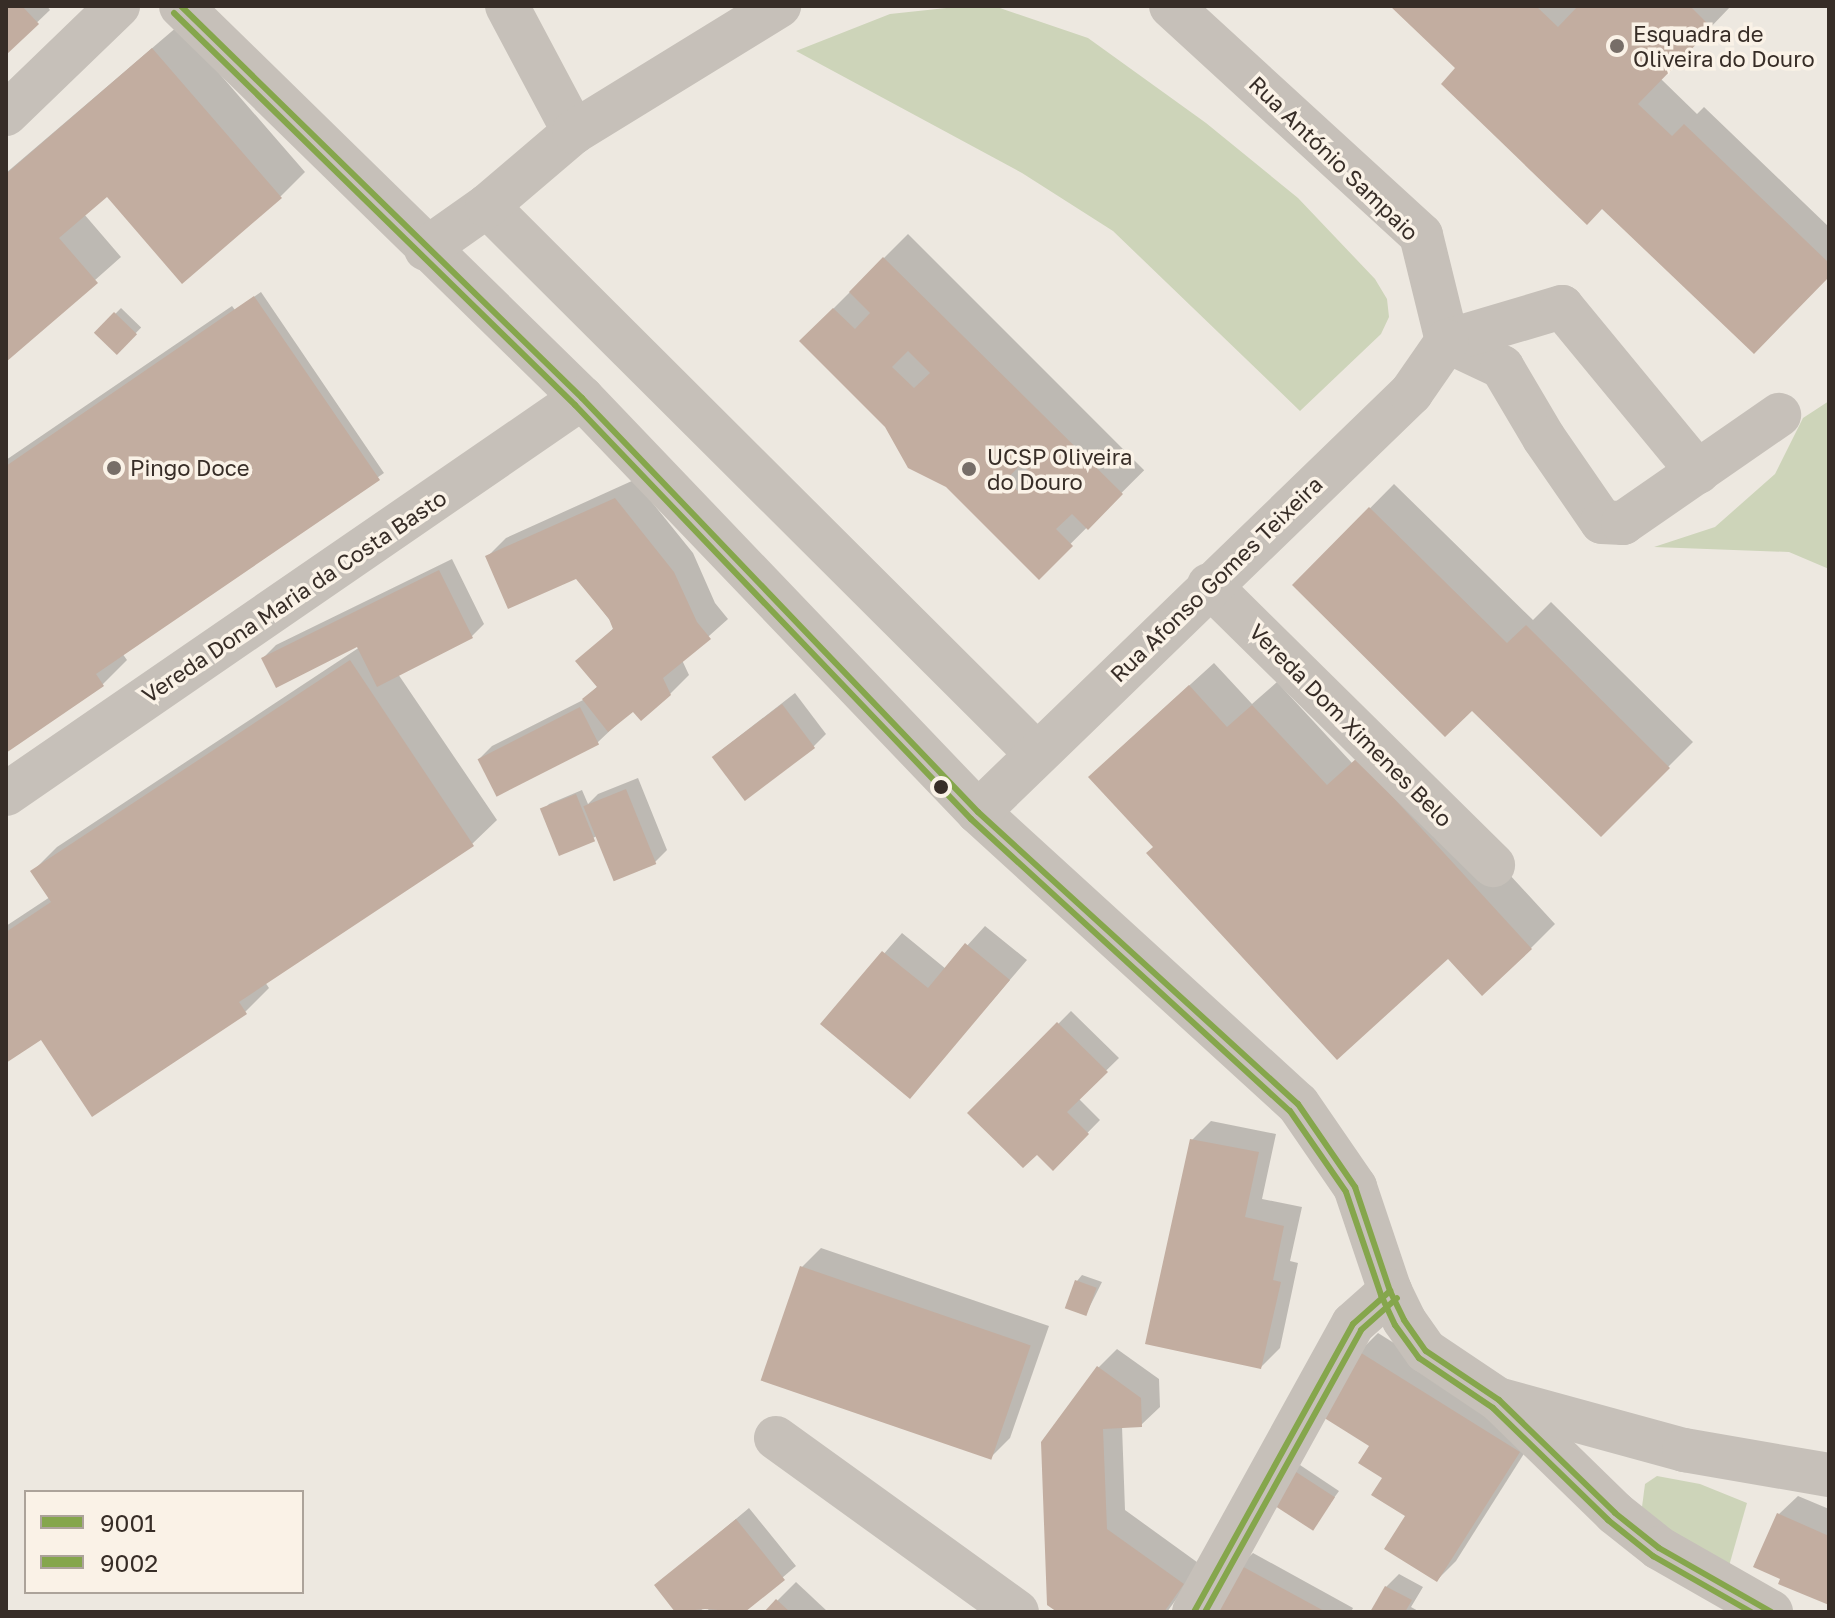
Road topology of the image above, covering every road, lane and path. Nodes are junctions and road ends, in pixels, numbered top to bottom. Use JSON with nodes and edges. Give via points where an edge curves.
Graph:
{"nodes":[{"id":1,"x":118,"y":6,"type":"edge"},
{"id":2,"x":181,"y":6,"type":"edge"},
{"id":3,"x":507,"y":6,"type":"edge"},
{"id":4,"x":779,"y":6,"type":"edge"},
{"id":5,"x":1171,"y":6,"type":"edge"},
{"id":6,"x":6,"y":114,"type":"edge"},
{"id":7,"x":574,"y":132,"type":"junction"},
{"id":8,"x":487,"y":206,"type":"junction"},
{"id":9,"x":426,"y":249,"type":"junction"},
{"id":10,"x":1447,"y":341,"type":"junction"},
{"id":11,"x":582,"y":398,"type":"junction"},
{"id":12,"x":1779,"y":415,"type":"dead end"},
{"id":13,"x":1698,"y":472,"type":"junction"},
{"id":14,"x":1209,"y":585,"type":"junction"},
{"id":15,"x":1037,"y":754,"type":"junction"},
{"id":16,"x":6,"y":794,"type":"edge"},
{"id":17,"x":978,"y":812,"type":"junction"},
{"id":18,"x":1493,"y":865,"type":"dead end"},
{"id":19,"x":1390,"y":1291,"type":"junction"},
{"id":20,"x":1499,"y":1400,"type":"junction"},
{"id":21,"x":776,"y":1438,"type":"dead end"},
{"id":22,"x":1829,"y":1475,"type":"edge"},
{"id":23,"x":1017,"y":1612,"type":"edge"},
{"id":24,"x":1194,"y":1612,"type":"edge"},
{"id":25,"x":1771,"y":1612,"type":"edge"}],
"edges":[{"from":1,"to":6,"type":"street"},
{"from":2,"to":9,"type":"street"},
{"from":3,"to":7,"type":"street"},
{"from":4,"to":7,"type":"street"},
{"from":5,"to":10,"type":"street","name":"Rua António Sampaio","via":[[1421,235]]},
{"from":7,"to":8,"type":"street"},
{"from":8,"to":9,"type":"street"},
{"from":8,"to":15,"type":"street"},
{"from":9,"to":11,"type":"street"},
{"from":10,"to":13,"type":"street","via":[[1562,307]]},
{"from":10,"to":13,"type":"street","via":[[1502,367],[1602,522],[1623,523]]},
{"from":10,"to":14,"type":"street","name":"Rua Afonso Gomes Teixeira","via":[[1411,393]]},
{"from":11,"to":16,"type":"street","name":"Vereda Dona Maria da Costa Basto"},
{"from":11,"to":17,"type":"street"},
{"from":12,"to":13,"type":"street"},
{"from":14,"to":15,"type":"street","name":"Rua Afonso Gomes Teixeira"},
{"from":14,"to":18,"type":"street","name":"Vereda Dom Ximenes Belo"},
{"from":15,"to":17,"type":"street","name":"Rua Afonso Gomes Teixeira"},
{"from":17,"to":19,"type":"street","via":[[1298,1104],[1355,1187]]},
{"from":19,"to":20,"type":"street","via":[[1426,1351]]},
{"from":19,"to":24,"type":"street","via":[[1353,1324]]},
{"from":20,"to":22,"type":"street","via":[[1684,1450]]},
{"from":20,"to":25,"type":"street","via":[[1615,1513],[1659,1548]]},
{"from":21,"to":23,"type":"street"}]}
